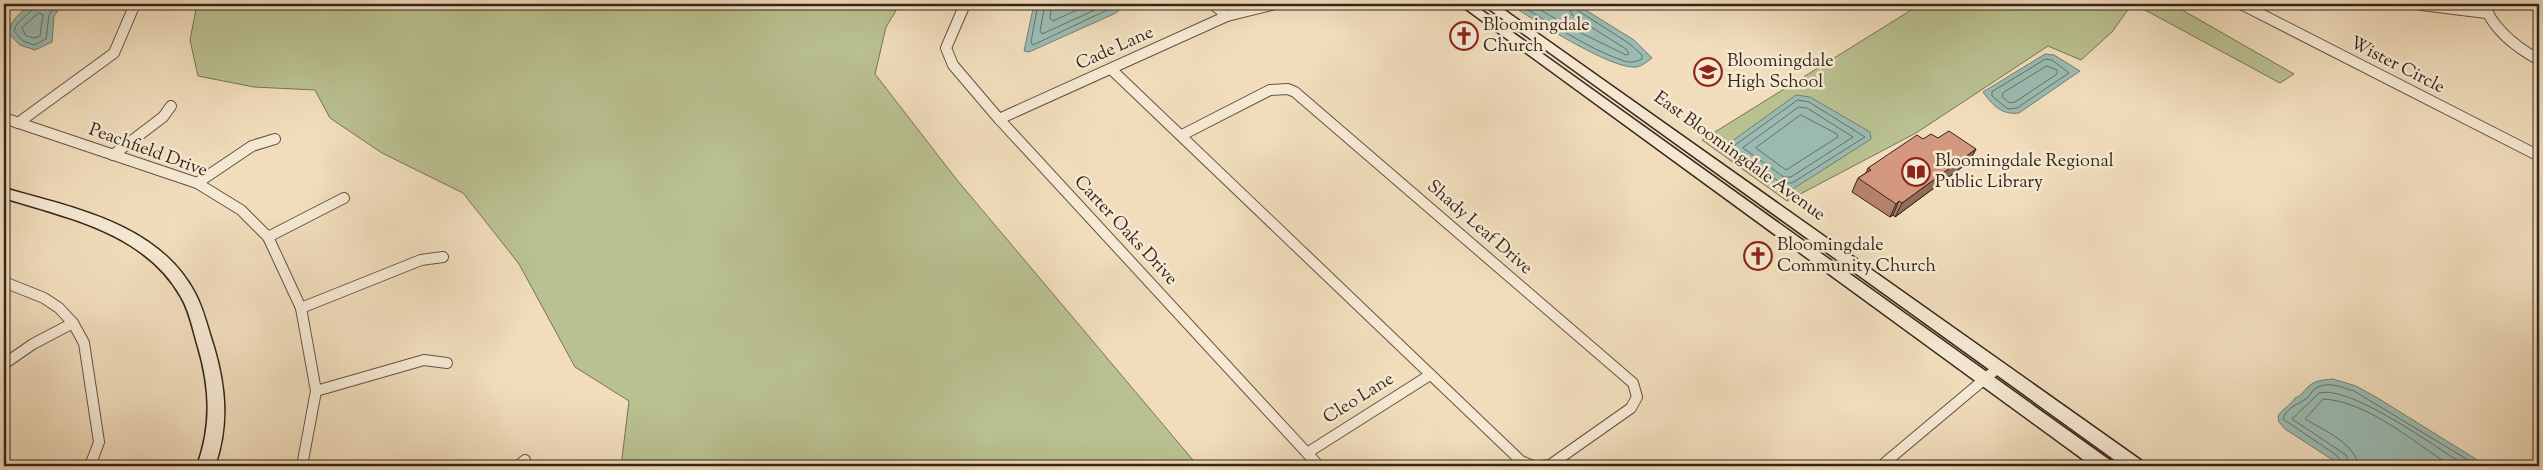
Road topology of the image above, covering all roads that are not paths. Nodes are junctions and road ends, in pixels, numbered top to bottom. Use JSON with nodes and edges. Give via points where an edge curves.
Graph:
{"nodes":[{"id":1,"x":135,"y":4,"type":"edge"},
{"id":2,"x":965,"y":4,"type":"edge"},
{"id":3,"x":1213,"y":4,"type":"edge"},
{"id":4,"x":1275,"y":4,"type":"edge"},
{"id":5,"x":1465,"y":4,"type":"edge"},
{"id":6,"x":1488,"y":4,"type":"edge"},
{"id":7,"x":2241,"y":4,"type":"edge"},
{"id":8,"x":2422,"y":5,"type":"edge"},
{"id":9,"x":2485,"y":8,"type":"edge"},
{"id":10,"x":1227,"y":16,"type":"junction"},
{"id":11,"x":2539,"y":60,"type":"edge"},
{"id":12,"x":1111,"y":69,"type":"junction"},
{"id":13,"x":1619,"y":96,"type":"junction"},
{"id":14,"x":1605,"y":103,"type":"junction"},
{"id":15,"x":172,"y":106,"type":"dead end"},
{"id":16,"x":4,"y":118,"type":"edge"},
{"id":17,"x":999,"y":119,"type":"junction"},
{"id":18,"x":18,"y":123,"type":"junction"},
{"id":19,"x":1182,"y":134,"type":"junction"},
{"id":20,"x":275,"y":140,"type":"dead end"},
{"id":21,"x":113,"y":155,"type":"junction"},
{"id":22,"x":2539,"y":156,"type":"edge"},
{"id":23,"x":197,"y":183,"type":"junction"},
{"id":24,"x":4,"y":193,"type":"edge"},
{"id":25,"x":344,"y":198,"type":"dead end"},
{"id":26,"x":268,"y":237,"type":"junction"},
{"id":27,"x":443,"y":258,"type":"dead end"},
{"id":28,"x":4,"y":282,"type":"edge"},
{"id":29,"x":302,"y":308,"type":"junction"},
{"id":30,"x":73,"y":323,"type":"junction"},
{"id":31,"x":447,"y":363,"type":"dead end"},
{"id":32,"x":4,"y":364,"type":"edge"},
{"id":33,"x":1999,"y":367,"type":"junction"},
{"id":34,"x":1430,"y":375,"type":"junction"},
{"id":35,"x":1985,"y":379,"type":"junction"},
{"id":36,"x":316,"y":391,"type":"junction"},
{"id":37,"x":1307,"y":453,"type":"junction"},
{"id":38,"x":90,"y":466,"type":"edge"},
{"id":39,"x":206,"y":466,"type":"edge"},
{"id":40,"x":302,"y":466,"type":"edge"},
{"id":41,"x":1319,"y":466,"type":"edge"},
{"id":42,"x":1533,"y":466,"type":"edge"},
{"id":43,"x":1540,"y":466,"type":"edge"},
{"id":44,"x":1881,"y":466,"type":"edge"},
{"id":45,"x":2105,"y":466,"type":"edge"},
{"id":46,"x":2136,"y":466,"type":"edge"}],
"edges":[{"from":1,"to":18,"type":"street","via":[[114,53]]},
{"from":2,"to":17,"type":"street","name":"Carter Oaks Drive","via":[[946,48],[953,66]]},
{"from":3,"to":10,"type":"street"},
{"from":4,"to":10,"type":"street","name":"Cade Lane"},
{"from":5,"to":14,"type":"main road","name":"East Bloomingdale Avenue"},
{"from":6,"to":13,"type":"main road","name":"East Bloomingdale Avenue"},
{"from":7,"to":22,"type":"street","name":"Wister Circle"},
{"from":8,"to":9,"type":"street"},
{"from":9,"to":11,"type":"street","via":[[2520,49]]},
{"from":10,"to":12,"type":"street","name":"Cade Lane"},
{"from":12,"to":17,"type":"street","name":"Cade Lane"},
{"from":12,"to":19,"type":"street"},
{"from":13,"to":14,"type":"main road"},
{"from":13,"to":33,"type":"main road","name":"East Bloomingdale Avenue"},
{"from":14,"to":35,"type":"main road","name":"East Bloomingdale Avenue"},
{"from":15,"to":21,"type":"street","via":[[163,117]]},
{"from":16,"to":18,"type":"street","name":"Peachfield Drive"},
{"from":17,"to":37,"type":"street","name":"Carter Oaks Drive"},
{"from":18,"to":21,"type":"street","name":"Peachfield Drive"},
{"from":19,"to":34,"type":"street"},
{"from":19,"to":43,"type":"street","name":"Shady Leaf Drive","via":[[1270,90],[1295,92],[1633,383],[1637,397],[1631,408],[1550,465]]},
{"from":20,"to":23,"type":"street","via":[[252,146]]},
{"from":21,"to":23,"type":"street","name":"Peachfield Drive"},
{"from":23,"to":26,"type":"street","name":"Peachfield Drive","via":[[241,210]]},
{"from":24,"to":39,"type":"main road","via":[[121,232],[148,247],[178,276],[193,304],[218,396],[218,423]]},
{"from":25,"to":26,"type":"street"},
{"from":26,"to":29,"type":"street","name":"Peachfield Drive"},
{"from":27,"to":29,"type":"street","via":[[421,260]]},
{"from":28,"to":30,"type":"street","via":[[44,298]]},
{"from":29,"to":36,"type":"street","name":"Peachfield Drive"},
{"from":30,"to":32,"type":"street"},
{"from":30,"to":38,"type":"street","via":[[84,343],[99,442]]},
{"from":31,"to":36,"type":"street","via":[[424,360]]},
{"from":33,"to":35,"type":"street"},
{"from":33,"to":46,"type":"main road","name":"East Bloomingdale Avenue"},
{"from":34,"to":37,"type":"street","name":"Cleo Lane"},
{"from":34,"to":42,"type":"street","via":[[1522,461]]},
{"from":35,"to":44,"type":"street"},
{"from":35,"to":45,"type":"main road","name":"East Bloomingdale Avenue"},
{"from":36,"to":40,"type":"street","name":"Peachfield Drive"},
{"from":37,"to":41,"type":"street","name":"Carter Oaks Drive"}]}
